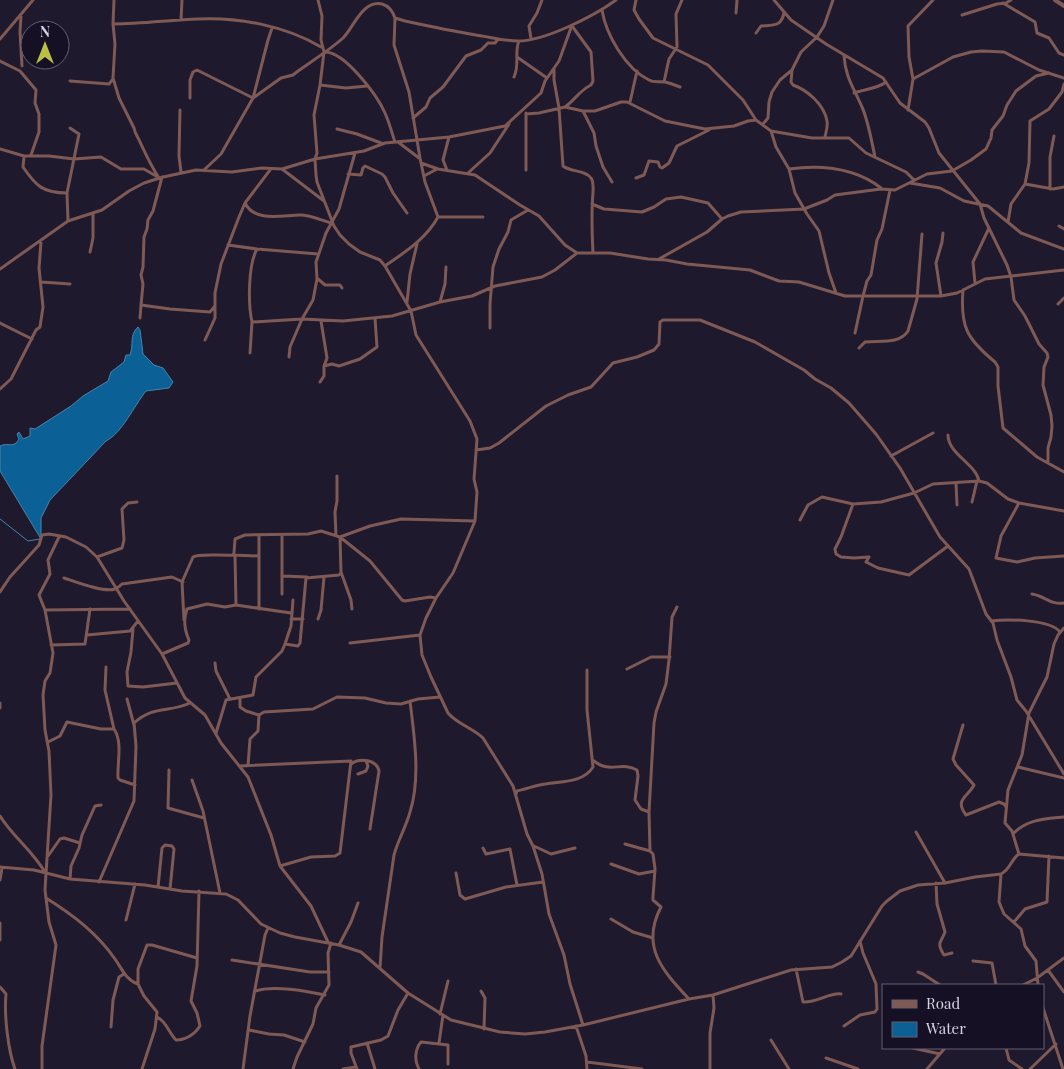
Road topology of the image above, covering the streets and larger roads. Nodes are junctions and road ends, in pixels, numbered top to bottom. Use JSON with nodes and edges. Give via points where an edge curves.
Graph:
{"nodes":[{"id":1,"x":33,"y":0,"type":"edge"},
{"id":2,"x":114,"y":0,"type":"edge"},
{"id":3,"x":182,"y":0,"type":"edge"},
{"id":4,"x":318,"y":0,"type":"edge"},
{"id":5,"x":380,"y":0,"type":"edge"},
{"id":6,"x":542,"y":0,"type":"edge"},
{"id":7,"x":616,"y":0,"type":"edge"},
{"id":8,"x":636,"y":0,"type":"edge"},
{"id":9,"x":682,"y":0,"type":"edge"},
{"id":10,"x":737,"y":0,"type":"edge"},
{"id":11,"x":774,"y":0,"type":"edge"},
{"id":12,"x":833,"y":0,"type":"edge"},
{"id":13,"x":934,"y":0,"type":"edge"},
{"id":14,"x":1011,"y":0,"type":"edge"},
{"id":15,"x":1055,"y":0,"type":"edge"},
{"id":16,"x":1003,"y":3,"type":"junction"},
{"id":17,"x":373,"y":4,"type":"junction"},
{"id":18,"x":1064,"y":6,"type":"edge"},
{"id":19,"x":602,"y":10,"type":"junction"},
{"id":20,"x":784,"y":11,"type":"junction"},
{"id":21,"x":736,"y":13,"type":"dead end"},
{"id":22,"x":962,"y":15,"type":"dead end"},
{"id":23,"x":21,"y":16,"type":"junction"},
{"id":24,"x":395,"y":18,"type":"junction"},
{"id":25,"x":21,"y":20,"type":"edge"},
{"id":26,"x":181,"y":20,"type":"junction"},
{"id":27,"x":113,"y":24,"type":"junction"},
{"id":28,"x":572,"y":25,"type":"junction"},
{"id":29,"x":272,"y":28,"type":"junction"},
{"id":30,"x":756,"y":33,"type":"dead end"},
{"id":31,"x":817,"y":37,"type":"junction"},
{"id":32,"x":0,"y":39,"type":"edge"},
{"id":33,"x":498,"y":39,"type":"junction"},
{"id":34,"x":531,"y":39,"type":"junction"},
{"id":35,"x":519,"y":41,"type":"junction"},
{"id":36,"x":321,"y":47,"type":"junction"},
{"id":37,"x":676,"y":50,"type":"junction"},
{"id":38,"x":324,"y":52,"type":"junction"},
{"id":39,"x":844,"y":54,"type":"junction"},
{"id":40,"x":517,"y":56,"type":"junction"},
{"id":41,"x":1064,"y":56,"type":"edge"},
{"id":42,"x":0,"y":61,"type":"edge"},
{"id":43,"x":554,"y":69,"type":"junction"},
{"id":44,"x":792,"y":70,"type":"junction"},
{"id":45,"x":637,"y":71,"type":"junction"},
{"id":46,"x":1049,"y":73,"type":"junction"},
{"id":47,"x":514,"y":76,"type":"dead end"},
{"id":48,"x":113,"y":78,"type":"junction"},
{"id":49,"x":547,"y":78,"type":"junction"},
{"id":50,"x":1064,"y":78,"type":"edge"},
{"id":51,"x":913,"y":80,"type":"junction"},
{"id":52,"x":70,"y":81,"type":"dead end"},
{"id":53,"x":664,"y":82,"type":"junction"},
{"id":54,"x":886,"y":82,"type":"junction"},
{"id":55,"x":1064,"y":84,"type":"edge"},
{"id":56,"x":320,"y":85,"type":"junction"},
{"id":57,"x":367,"y":86,"type":"junction"},
{"id":58,"x":680,"y":87,"type":"dead end"},
{"id":59,"x":854,"y":93,"type":"junction"},
{"id":60,"x":190,"y":98,"type":"dead end"},
{"id":61,"x":253,"y":98,"type":"junction"},
{"id":62,"x":630,"y":103,"type":"junction"},
{"id":63,"x":565,"y":107,"type":"junction"},
{"id":64,"x":526,"y":108,"type":"junction"},
{"id":65,"x":559,"y":108,"type":"junction"},
{"id":66,"x":180,"y":110,"type":"dead end"},
{"id":67,"x":908,"y":110,"type":"junction"},
{"id":68,"x":584,"y":111,"type":"junction"},
{"id":69,"x":526,"y":114,"type":"junction"},
{"id":70,"x":413,"y":118,"type":"junction"},
{"id":71,"x":756,"y":120,"type":"junction"},
{"id":72,"x":510,"y":123,"type":"junction"},
{"id":73,"x":763,"y":124,"type":"junction"},
{"id":74,"x":70,"y":128,"type":"dead end"},
{"id":75,"x":337,"y":130,"type":"dead end"},
{"id":76,"x":710,"y":130,"type":"junction"},
{"id":77,"x":771,"y":131,"type":"junction"},
{"id":78,"x":1054,"y":136,"type":"dead end"},
{"id":79,"x":449,"y":137,"type":"junction"},
{"id":80,"x":825,"y":137,"type":"junction"},
{"id":81,"x":417,"y":140,"type":"junction"},
{"id":82,"x":397,"y":142,"type":"junction"},
{"id":83,"x":381,"y":143,"type":"junction"},
{"id":84,"x":0,"y":149,"type":"edge"},
{"id":85,"x":355,"y":153,"type":"junction"},
{"id":86,"x":31,"y":155,"type":"junction"},
{"id":87,"x":24,"y":156,"type":"junction"},
{"id":88,"x":875,"y":157,"type":"junction"},
{"id":89,"x":74,"y":159,"type":"junction"},
{"id":90,"x":315,"y":159,"type":"junction"},
{"id":91,"x":420,"y":161,"type":"junction"},
{"id":92,"x":205,"y":169,"type":"junction"},
{"id":93,"x":282,"y":169,"type":"junction"},
{"id":94,"x":438,"y":169,"type":"junction"},
{"id":95,"x":789,"y":169,"type":"junction"},
{"id":96,"x":270,"y":170,"type":"junction"},
{"id":97,"x":447,"y":170,"type":"junction"},
{"id":98,"x":526,"y":170,"type":"dead end"},
{"id":99,"x":952,"y":171,"type":"junction"},
{"id":100,"x":181,"y":172,"type":"junction"},
{"id":101,"x":468,"y":173,"type":"junction"},
{"id":102,"x":348,"y":174,"type":"junction"},
{"id":103,"x":424,"y":176,"type":"junction"},
{"id":104,"x":161,"y":177,"type":"junction"},
{"id":105,"x":636,"y":178,"type":"dead end"},
{"id":106,"x":914,"y":180,"type":"junction"},
{"id":107,"x":612,"y":182,"type":"dead end"},
{"id":108,"x":909,"y":183,"type":"junction"},
{"id":109,"x":1025,"y":184,"type":"junction"},
{"id":110,"x":1064,"y":187,"type":"edge"},
{"id":111,"x":882,"y":189,"type":"junction"},
{"id":112,"x":1050,"y":189,"type":"junction"},
{"id":113,"x":890,"y":190,"type":"junction"},
{"id":114,"x":68,"y":193,"type":"junction"},
{"id":115,"x":325,"y":202,"type":"junction"},
{"id":116,"x":245,"y":203,"type":"junction"},
{"id":117,"x":592,"y":204,"type":"junction"},
{"id":118,"x":980,"y":204,"type":"junction"},
{"id":119,"x":524,"y":208,"type":"junction"},
{"id":120,"x":804,"y":209,"type":"junction"},
{"id":121,"x":528,"y":210,"type":"junction"},
{"id":122,"x":93,"y":212,"type":"junction"},
{"id":123,"x":407,"y":213,"type":"dead end"},
{"id":124,"x":522,"y":213,"type":"junction"},
{"id":125,"x":438,"y":217,"type":"junction"},
{"id":126,"x":483,"y":217,"type":"dead end"},
{"id":127,"x":722,"y":219,"type":"junction"},
{"id":128,"x":68,"y":221,"type":"junction"},
{"id":129,"x":332,"y":222,"type":"junction"},
{"id":130,"x":1008,"y":223,"type":"junction"},
{"id":131,"x":1059,"y":226,"type":"dead end"},
{"id":132,"x":989,"y":228,"type":"junction"},
{"id":133,"x":1064,"y":229,"type":"edge"},
{"id":134,"x":943,"y":233,"type":"dead end"},
{"id":135,"x":922,"y":234,"type":"dead end"},
{"id":136,"x":41,"y":241,"type":"junction"},
{"id":137,"x":417,"y":244,"type":"junction"},
{"id":138,"x":228,"y":245,"type":"junction"},
{"id":139,"x":257,"y":249,"type":"junction"},
{"id":140,"x":1064,"y":249,"type":"edge"},
{"id":141,"x":90,"y":252,"type":"dead end"},
{"id":142,"x":577,"y":253,"type":"junction"},
{"id":143,"x":593,"y":253,"type":"junction"},
{"id":144,"x":318,"y":254,"type":"junction"},
{"id":145,"x":659,"y":259,"type":"junction"},
{"id":146,"x":385,"y":266,"type":"junction"},
{"id":147,"x":446,"y":267,"type":"dead end"},
{"id":148,"x":0,"y":269,"type":"edge"},
{"id":149,"x":1064,"y":270,"type":"edge"},
{"id":150,"x":1011,"y":276,"type":"junction"},
{"id":151,"x":317,"y":279,"type":"junction"},
{"id":152,"x":41,"y":282,"type":"junction"},
{"id":153,"x":975,"y":283,"type":"junction"},
{"id":154,"x":70,"y":284,"type":"dead end"},
{"id":155,"x":342,"y":288,"type":"dead end"},
{"id":156,"x":491,"y":288,"type":"junction"},
{"id":157,"x":963,"y":290,"type":"junction"},
{"id":158,"x":836,"y":293,"type":"junction"},
{"id":159,"x":863,"y":296,"type":"junction"},
{"id":160,"x":941,"y":296,"type":"junction"},
{"id":161,"x":917,"y":297,"type":"junction"},
{"id":162,"x":1064,"y":298,"type":"edge"},
{"id":163,"x":440,"y":302,"type":"junction"},
{"id":164,"x":406,"y":303,"type":"junction"},
{"id":165,"x":1058,"y":304,"type":"dead end"},
{"id":166,"x":141,"y":305,"type":"junction"},
{"id":167,"x":215,"y":306,"type":"junction"},
{"id":168,"x":411,"y":311,"type":"junction"},
{"id":169,"x":140,"y":318,"type":"dead end"},
{"id":170,"x":376,"y":318,"type":"junction"},
{"id":171,"x":302,"y":320,"type":"junction"},
{"id":172,"x":321,"y":321,"type":"junction"},
{"id":173,"x":252,"y":322,"type":"junction"},
{"id":174,"x":0,"y":323,"type":"edge"},
{"id":175,"x":490,"y":328,"type":"dead end"},
{"id":176,"x":855,"y":333,"type":"dead end"},
{"id":177,"x":32,"y":339,"type":"junction"},
{"id":178,"x":205,"y":340,"type":"dead end"},
{"id":179,"x":859,"y":348,"type":"dead end"},
{"id":180,"x":250,"y":353,"type":"dead end"},
{"id":181,"x":289,"y":357,"type":"dead end"},
{"id":182,"x":324,"y":366,"type":"junction"},
{"id":183,"x":320,"y":382,"type":"dead end"},
{"id":184,"x":0,"y":389,"type":"edge"},
{"id":185,"x":932,"y":433,"type":"dead end"},
{"id":186,"x":948,"y":435,"type":"dead end"},
{"id":187,"x":476,"y":450,"type":"junction"},
{"id":188,"x":891,"y":456,"type":"junction"},
{"id":189,"x":1048,"y":463,"type":"junction"},
{"id":190,"x":1064,"y":472,"type":"edge"},
{"id":191,"x":337,"y":476,"type":"dead end"},
{"id":192,"x":978,"y":481,"type":"junction"},
{"id":193,"x":956,"y":483,"type":"junction"},
{"id":194,"x":914,"y":492,"type":"junction"},
{"id":195,"x":137,"y":502,"type":"dead end"},
{"id":196,"x":972,"y":502,"type":"dead end"},
{"id":197,"x":1019,"y":503,"type":"junction"},
{"id":198,"x":853,"y":504,"type":"junction"},
{"id":199,"x":957,"y":505,"type":"dead end"},
{"id":200,"x":1064,"y":511,"type":"edge"},
{"id":201,"x":800,"y":520,"type":"dead end"},
{"id":202,"x":475,"y":521,"type":"junction"},
{"id":203,"x":259,"y":535,"type":"junction"},
{"id":204,"x":282,"y":535,"type":"junction"},
{"id":205,"x":59,"y":537,"type":"junction"},
{"id":206,"x":338,"y":537,"type":"junction"},
{"id":207,"x":948,"y":546,"type":"junction"},
{"id":208,"x":234,"y":555,"type":"junction"},
{"id":209,"x":259,"y":556,"type":"junction"},
{"id":210,"x":1064,"y":556,"type":"edge"},
{"id":211,"x":97,"y":557,"type":"junction"},
{"id":212,"x":341,"y":572,"type":"junction"},
{"id":213,"x":283,"y":576,"type":"junction"},
{"id":214,"x":308,"y":577,"type":"junction"},
{"id":215,"x":324,"y":577,"type":"junction"},
{"id":216,"x":64,"y":578,"type":"dead end"},
{"id":217,"x":183,"y":582,"type":"junction"},
{"id":218,"x":116,"y":587,"type":"junction"},
{"id":219,"x":0,"y":592,"type":"edge"},
{"id":220,"x":282,"y":594,"type":"dead end"},
{"id":221,"x":1032,"y":594,"type":"dead end"},
{"id":222,"x":436,"y":598,"type":"junction"},
{"id":223,"x":293,"y":600,"type":"dead end"},
{"id":224,"x":1064,"y":603,"type":"edge"},
{"id":225,"x":236,"y":605,"type":"junction"},
{"id":226,"x":678,"y":607,"type":"dead end"},
{"id":227,"x":259,"y":608,"type":"junction"},
{"id":228,"x":90,"y":609,"type":"junction"},
{"id":229,"x":352,"y":609,"type":"dead end"},
{"id":230,"x":45,"y":610,"type":"junction"},
{"id":231,"x":130,"y":610,"type":"junction"},
{"id":232,"x":291,"y":613,"type":"junction"},
{"id":233,"x":291,"y":619,"type":"junction"},
{"id":234,"x":303,"y":619,"type":"junction"},
{"id":235,"x":318,"y":619,"type":"dead end"},
{"id":236,"x":184,"y":620,"type":"junction"},
{"id":237,"x":138,"y":621,"type":"junction"},
{"id":238,"x":991,"y":621,"type":"junction"},
{"id":239,"x":1064,"y":628,"type":"edge"},
{"id":240,"x":133,"y":629,"type":"junction"},
{"id":241,"x":1060,"y":632,"type":"junction"},
{"id":242,"x":87,"y":635,"type":"junction"},
{"id":243,"x":420,"y":635,"type":"junction"},
{"id":244,"x":350,"y":643,"type":"dead end"},
{"id":245,"x":285,"y":644,"type":"junction"},
{"id":246,"x":51,"y":645,"type":"junction"},
{"id":247,"x":162,"y":654,"type":"junction"},
{"id":248,"x":670,"y":657,"type":"junction"},
{"id":249,"x":215,"y":663,"type":"dead end"},
{"id":250,"x":106,"y":667,"type":"dead end"},
{"id":251,"x":627,"y":669,"type":"dead end"},
{"id":252,"x":587,"y":670,"type":"dead end"},
{"id":253,"x":176,"y":683,"type":"junction"},
{"id":254,"x":440,"y":697,"type":"junction"},
{"id":255,"x":240,"y":698,"type":"junction"},
{"id":256,"x":127,"y":699,"type":"dead end"},
{"id":257,"x":230,"y":699,"type":"junction"},
{"id":258,"x":410,"y":701,"type":"junction"},
{"id":259,"x":190,"y":703,"type":"junction"},
{"id":260,"x":0,"y":704,"type":"edge"},
{"id":261,"x":0,"y":708,"type":"edge"},
{"id":262,"x":260,"y":715,"type":"junction"},
{"id":263,"x":1028,"y":716,"type":"junction"},
{"id":264,"x":134,"y":725,"type":"junction"},
{"id":265,"x":963,"y":725,"type":"dead end"},
{"id":266,"x":114,"y":729,"type":"junction"},
{"id":267,"x":216,"y":734,"type":"junction"},
{"id":268,"x":48,"y":742,"type":"junction"},
{"id":269,"x":366,"y":761,"type":"junction"},
{"id":270,"x":594,"y":761,"type":"junction"},
{"id":271,"x":351,"y":764,"type":"junction"},
{"id":272,"x":240,"y":766,"type":"junction"},
{"id":273,"x":248,"y":766,"type":"junction"},
{"id":274,"x":1018,"y":768,"type":"junction"},
{"id":275,"x":169,"y":770,"type":"dead end"},
{"id":276,"x":358,"y":774,"type":"dead end"},
{"id":277,"x":1064,"y":776,"type":"edge"},
{"id":278,"x":192,"y":780,"type":"dead end"},
{"id":279,"x":135,"y":786,"type":"junction"},
{"id":280,"x":516,"y":795,"type":"junction"},
{"id":281,"x":101,"y":805,"type":"dead end"},
{"id":282,"x":1006,"y":808,"type":"junction"},
{"id":283,"x":650,"y":812,"type":"junction"},
{"id":284,"x":0,"y":816,"type":"edge"},
{"id":285,"x":1064,"y":817,"type":"edge"},
{"id":286,"x":204,"y":818,"type":"junction"},
{"id":287,"x":0,"y":825,"type":"edge"},
{"id":288,"x":6,"y":826,"type":"junction"},
{"id":289,"x":370,"y":829,"type":"dead end"},
{"id":290,"x":916,"y":832,"type":"dead end"},
{"id":291,"x":1014,"y":834,"type":"junction"},
{"id":292,"x":80,"y":844,"type":"junction"},
{"id":293,"x":625,"y":844,"type":"dead end"},
{"id":294,"x":534,"y":846,"type":"junction"},
{"id":295,"x":483,"y":848,"type":"dead end"},
{"id":296,"x":575,"y":848,"type":"dead end"},
{"id":297,"x":650,"y":851,"type":"junction"},
{"id":298,"x":1020,"y":854,"type":"junction"},
{"id":299,"x":48,"y":856,"type":"junction"},
{"id":300,"x":1049,"y":856,"type":"junction"},
{"id":301,"x":1064,"y":858,"type":"edge"},
{"id":302,"x":611,"y":864,"type":"dead end"},
{"id":303,"x":280,"y":866,"type":"junction"},
{"id":304,"x":1,"y":868,"type":"edge"},
{"id":305,"x":654,"y":871,"type":"junction"},
{"id":306,"x":456,"y":873,"type":"dead end"},
{"id":307,"x":46,"y":874,"type":"junction"},
{"id":308,"x":1001,"y":874,"type":"junction"},
{"id":309,"x":70,"y":879,"type":"junction"},
{"id":310,"x":0,"y":880,"type":"edge"},
{"id":311,"x":99,"y":882,"type":"junction"},
{"id":312,"x":543,"y":882,"type":"junction"},
{"id":313,"x":945,"y":883,"type":"junction"},
{"id":314,"x":135,"y":884,"type":"junction"},
{"id":315,"x":936,"y":884,"type":"junction"},
{"id":316,"x":517,"y":885,"type":"junction"},
{"id":317,"x":158,"y":887,"type":"junction"},
{"id":318,"x":170,"y":889,"type":"junction"},
{"id":319,"x":199,"y":891,"type":"junction"},
{"id":320,"x":220,"y":893,"type":"junction"},
{"id":321,"x":45,"y":898,"type":"junction"},
{"id":322,"x":358,"y":903,"type":"dead end"},
{"id":323,"x":611,"y":919,"type":"dead end"},
{"id":324,"x":126,"y":920,"type":"dead end"},
{"id":325,"x":1014,"y":922,"type":"junction"},
{"id":326,"x":0,"y":923,"type":"edge"},
{"id":327,"x":268,"y":928,"type":"junction"},
{"id":328,"x":652,"y":938,"type":"junction"},
{"id":329,"x":0,"y":940,"type":"edge"},
{"id":330,"x":860,"y":940,"type":"junction"},
{"id":331,"x":330,"y":943,"type":"junction"},
{"id":332,"x":339,"y":944,"type":"junction"},
{"id":333,"x":952,"y":953,"type":"dead end"},
{"id":334,"x":197,"y":958,"type":"junction"},
{"id":335,"x":1064,"y":958,"type":"edge"},
{"id":336,"x":232,"y":960,"type":"dead end"},
{"id":337,"x":973,"y":961,"type":"dead end"},
{"id":338,"x":260,"y":964,"type":"junction"},
{"id":339,"x":380,"y":968,"type":"junction"},
{"id":340,"x":796,"y":969,"type":"junction"},
{"id":341,"x":1048,"y":970,"type":"junction"},
{"id":342,"x":329,"y":972,"type":"junction"},
{"id":343,"x":918,"y":972,"type":"dead end"},
{"id":344,"x":124,"y":974,"type":"junction"},
{"id":345,"x":1037,"y":978,"type":"junction"},
{"id":346,"x":448,"y":981,"type":"dead end"},
{"id":347,"x":138,"y":984,"type":"junction"},
{"id":348,"x":939,"y":984,"type":"edge"},
{"id":349,"x":996,"y":984,"type":"edge"},
{"id":350,"x":1024,"y":984,"type":"edge"},
{"id":351,"x":1038,"y":984,"type":"edge"},
{"id":352,"x":0,"y":987,"type":"edge"},
{"id":353,"x":254,"y":991,"type":"junction"},
{"id":354,"x":481,"y":991,"type":"dead end"},
{"id":355,"x":1064,"y":992,"type":"edge"},
{"id":356,"x":408,"y":993,"type":"junction"},
{"id":357,"x":841,"y":994,"type":"dead end"},
{"id":358,"x":324,"y":995,"type":"junction"},
{"id":359,"x":713,"y":996,"type":"junction"},
{"id":360,"x":689,"y":999,"type":"junction"},
{"id":361,"x":1044,"y":1011,"type":"edge"},
{"id":362,"x":441,"y":1015,"type":"junction"},
{"id":363,"x":157,"y":1016,"type":"junction"},
{"id":364,"x":583,"y":1025,"type":"junction"},
{"id":365,"x":576,"y":1026,"type":"junction"},
{"id":366,"x":844,"y":1026,"type":"dead end"},
{"id":367,"x":111,"y":1027,"type":"dead end"},
{"id":368,"x":484,"y":1029,"type":"junction"},
{"id":369,"x":249,"y":1030,"type":"junction"},
{"id":370,"x":771,"y":1040,"type":"dead end"},
{"id":371,"x":305,"y":1042,"type":"junction"},
{"id":372,"x":367,"y":1043,"type":"junction"},
{"id":373,"x":439,"y":1043,"type":"junction"},
{"id":374,"x":1056,"y":1044,"type":"junction"},
{"id":375,"x":918,"y":1049,"type":"edge"},
{"id":376,"x":945,"y":1049,"type":"edge"},
{"id":377,"x":1006,"y":1049,"type":"edge"},
{"id":378,"x":940,"y":1054,"type":"junction"},
{"id":379,"x":826,"y":1058,"type":"dead end"},
{"id":380,"x":587,"y":1062,"type":"junction"},
{"id":381,"x":448,"y":1064,"type":"dead end"},
{"id":382,"x":357,"y":1068,"type":"edge"},
{"id":383,"x":15,"y":1069,"type":"edge"},
{"id":384,"x":42,"y":1069,"type":"edge"},
{"id":385,"x":142,"y":1069,"type":"edge"},
{"id":386,"x":241,"y":1069,"type":"edge"},
{"id":387,"x":293,"y":1069,"type":"edge"},
{"id":388,"x":343,"y":1069,"type":"edge"},
{"id":389,"x":374,"y":1069,"type":"edge"},
{"id":390,"x":419,"y":1069,"type":"edge"},
{"id":391,"x":587,"y":1069,"type":"edge"},
{"id":392,"x":642,"y":1069,"type":"edge"},
{"id":393,"x":710,"y":1069,"type":"edge"},
{"id":394,"x":789,"y":1069,"type":"edge"},
{"id":395,"x":858,"y":1069,"type":"edge"},
{"id":396,"x":927,"y":1069,"type":"edge"},
{"id":397,"x":1022,"y":1069,"type":"edge"},
{"id":398,"x":1030,"y":1069,"type":"edge"},
{"id":399,"x":1063,"y":1069,"type":"edge"}],
"edges":[{"from":1,"to":23,"type":"street"},
{"from":2,"to":27,"type":"street"},
{"from":3,"to":26,"type":"street"},
{"from":4,"to":36,"type":"street","via":[[322,16]]},
{"from":5,"to":17,"type":"street"},
{"from":6,"to":34,"type":"street","via":[[529,26]]},
{"from":7,"to":19,"type":"street"},
{"from":8,"to":37,"type":"street","via":[[634,10],[648,32]]},
{"from":9,"to":37,"type":"street","via":[[676,14]]},
{"from":10,"to":21,"type":"street"},
{"from":11,"to":20,"type":"street"},
{"from":12,"to":31,"type":"street"},
{"from":13,"to":51,"type":"street","via":[[908,26]]},
{"from":14,"to":16,"type":"street"},
{"from":15,"to":18,"type":"street"},
{"from":16,"to":22,"type":"street"},
{"from":16,"to":41,"type":"street","via":[[1035,22],[1037,33],[1049,38]]},
{"from":17,"to":24,"type":"street","via":[[386,6]]},
{"from":17,"to":38,"type":"street","via":[[357,17],[342,39]]},
{"from":19,"to":28,"type":"street"},
{"from":19,"to":45,"type":"street","via":[[612,41]]},
{"from":20,"to":30,"type":"street","via":[[779,24],[761,26]]},
{"from":20,"to":31,"type":"street","via":[[791,20]]},
{"from":23,"to":25,"type":"street"},
{"from":23,"to":32,"type":"street"},
{"from":24,"to":33,"type":"street"},
{"from":24,"to":70,"type":"street","via":[[394,45],[407,82]]},
{"from":26,"to":27,"type":"street"},
{"from":26,"to":29,"type":"street","via":[[214,18]]},
{"from":27,"to":48,"type":"street"},
{"from":28,"to":34,"type":"street"},
{"from":28,"to":43,"type":"street"},
{"from":28,"to":63,"type":"street","via":[[591,52],[593,81]]},
{"from":29,"to":36,"type":"street"},
{"from":29,"to":61,"type":"street"},
{"from":31,"to":39,"type":"street"},
{"from":31,"to":44,"type":"street","via":[[801,52]]},
{"from":33,"to":35,"type":"street"},
{"from":33,"to":70,"type":"street","via":[[466,56],[426,107]]},
{"from":34,"to":35,"type":"street"},
{"from":35,"to":40,"type":"street"},
{"from":36,"to":38,"type":"street"},
{"from":37,"to":53,"type":"street","via":[[669,59]]},
{"from":37,"to":71,"type":"street","via":[[708,65],[743,100]]},
{"from":38,"to":56,"type":"street"},
{"from":38,"to":57,"type":"street","via":[[341,58]]},
{"from":38,"to":61,"type":"street","via":[[298,72],[281,78]]},
{"from":39,"to":54,"type":"street","via":[[881,75]]},
{"from":39,"to":59,"type":"street","via":[[846,72]]},
{"from":40,"to":47,"type":"street"},
{"from":40,"to":49,"type":"street"},
{"from":42,"to":86,"type":"street","via":[[20,71],[36,90],[39,132]]},
{"from":43,"to":49,"type":"street"},
{"from":43,"to":65,"type":"street"},
{"from":44,"to":73,"type":"street","via":[[772,92],[768,118]]},
{"from":44,"to":80,"type":"street","via":[[792,85],[808,93],[821,106],[828,121]]},
{"from":45,"to":53,"type":"street","via":[[652,82]]},
{"from":45,"to":62,"type":"street"},
{"from":46,"to":50,"type":"street"},
{"from":46,"to":51,"type":"street","via":[[1004,52],[975,51],[953,57]]},
{"from":46,"to":99,"type":"street","via":[[1036,76],[1016,91],[992,130],[986,149]]},
{"from":48,"to":52,"type":"street","via":[[109,84]]},
{"from":48,"to":104,"type":"street","via":[[135,133]]},
{"from":49,"to":64,"type":"street","via":[[541,93]]},
{"from":51,"to":67,"type":"street"},
{"from":53,"to":58,"type":"street"},
{"from":54,"to":59,"type":"street"},
{"from":54,"to":67,"type":"street","via":[[896,99]]},
{"from":55,"to":109,"type":"street","via":[[1049,109],[1030,121]]},
{"from":56,"to":57,"type":"street"},
{"from":56,"to":90,"type":"street","via":[[314,115]]},
{"from":57,"to":82,"type":"street","via":[[384,112]]},
{"from":59,"to":88,"type":"street","via":[[862,106]]},
{"from":60,"to":61,"type":"street","via":[[190,80],[196,70]]},
{"from":61,"to":92,"type":"street","via":[[221,154]]},
{"from":62,"to":68,"type":"street","via":[[621,102],[600,110]]},
{"from":62,"to":76,"type":"street","via":[[665,121]]},
{"from":63,"to":65,"type":"street"},
{"from":63,"to":68,"type":"street"},
{"from":64,"to":69,"type":"street"},
{"from":64,"to":72,"type":"street"},
{"from":65,"to":69,"type":"street"},
{"from":65,"to":117,"type":"street","via":[[563,166],[591,178]]},
{"from":66,"to":100,"type":"street"},
{"from":67,"to":99,"type":"street","via":[[925,122],[939,153]]},
{"from":68,"to":107,"type":"street","via":[[594,133],[603,168]]},
{"from":69,"to":98,"type":"street"},
{"from":70,"to":81,"type":"street"},
{"from":71,"to":73,"type":"street"},
{"from":71,"to":76,"type":"street"},
{"from":72,"to":79,"type":"street"},
{"from":72,"to":101,"type":"street","via":[[490,153]]},
{"from":73,"to":77,"type":"street"},
{"from":74,"to":89,"type":"street","via":[[79,134]]},
{"from":75,"to":83,"type":"street"},
{"from":76,"to":105,"type":"street","via":[[677,146],[669,163],[662,168],[658,162],[650,161],[644,175]]},
{"from":77,"to":80,"type":"street"},
{"from":77,"to":95,"type":"street"},
{"from":78,"to":112,"type":"street"},
{"from":79,"to":81,"type":"street"},
{"from":79,"to":97,"type":"street","via":[[443,160]]},
{"from":80,"to":88,"type":"street","via":[[849,138]]},
{"from":81,"to":82,"type":"street"},
{"from":81,"to":91,"type":"street"},
{"from":82,"to":83,"type":"street"},
{"from":82,"to":91,"type":"street"},
{"from":83,"to":85,"type":"street"},
{"from":84,"to":87,"type":"street"},
{"from":85,"to":90,"type":"street"},
{"from":85,"to":102,"type":"street"},
{"from":86,"to":87,"type":"street"},
{"from":86,"to":89,"type":"street"},
{"from":87,"to":114,"type":"street","via":[[22,167],[38,186],[50,192]]},
{"from":88,"to":106,"type":"street","via":[[906,172]]},
{"from":89,"to":104,"type":"street","via":[[101,157],[121,169],[144,169]]},
{"from":89,"to":114,"type":"street"},
{"from":90,"to":93,"type":"street"},
{"from":90,"to":115,"type":"street","via":[[317,182]]},
{"from":91,"to":94,"type":"street"},
{"from":91,"to":103,"type":"street"},
{"from":92,"to":96,"type":"street","via":[[232,172]]},
{"from":92,"to":100,"type":"street"},
{"from":93,"to":96,"type":"street"},
{"from":93,"to":115,"type":"street"},
{"from":94,"to":97,"type":"street"},
{"from":94,"to":103,"type":"street"},
{"from":95,"to":111,"type":"street","via":[[834,168],[864,178]]},
{"from":95,"to":120,"type":"street","via":[[795,193]]},
{"from":96,"to":116,"type":"street"},
{"from":97,"to":101,"type":"street"},
{"from":99,"to":106,"type":"street","via":[[927,174]]},
{"from":99,"to":118,"type":"street"},
{"from":100,"to":104,"type":"street"},
{"from":101,"to":119,"type":"street","via":[[481,178]]},
{"from":102,"to":123,"type":"street","via":[[361,175],[365,166],[382,174]]},
{"from":102,"to":129,"type":"street","via":[[339,209]]},
{"from":103,"to":125,"type":"street"},
{"from":104,"to":122,"type":"street"},
{"from":104,"to":166,"type":"street","via":[[144,237]]},
{"from":106,"to":108,"type":"street"},
{"from":108,"to":113,"type":"street"},
{"from":108,"to":118,"type":"street","via":[[940,188],[964,201]]},
{"from":109,"to":112,"type":"street"},
{"from":109,"to":130,"type":"street","via":[[1011,204]]},
{"from":110,"to":112,"type":"street"},
{"from":111,"to":113,"type":"street"},
{"from":111,"to":120,"type":"street","via":[[835,194]]},
{"from":113,"to":159,"type":"street","via":[[871,275]]},
{"from":114,"to":128,"type":"street"},
{"from":115,"to":129,"type":"street"},
{"from":116,"to":129,"type":"street","via":[[255,214],[278,218],[300,215]]},
{"from":116,"to":138,"type":"street"},
{"from":117,"to":127,"type":"street","via":[[604,209],[642,212],[666,200],[681,197],[708,203]]},
{"from":117,"to":143,"type":"street"},
{"from":118,"to":130,"type":"street","via":[[988,206]]},
{"from":118,"to":132,"type":"street"},
{"from":119,"to":121,"type":"street"},
{"from":119,"to":124,"type":"street"},
{"from":120,"to":127,"type":"street","via":[[741,212]]},
{"from":120,"to":158,"type":"street","via":[[818,231]]},
{"from":121,"to":124,"type":"street"},
{"from":121,"to":142,"type":"street"},
{"from":122,"to":128,"type":"street"},
{"from":122,"to":141,"type":"street"},
{"from":124,"to":156,"type":"street","via":[[511,220],[499,249]]},
{"from":125,"to":126,"type":"street"},
{"from":125,"to":137,"type":"street"},
{"from":127,"to":145,"type":"street"},
{"from":128,"to":136,"type":"street"},
{"from":129,"to":144,"type":"street"},
{"from":129,"to":146,"type":"street","via":[[349,244],[380,260]]},
{"from":130,"to":140,"type":"street","via":[[1021,233]]},
{"from":131,"to":133,"type":"street"},
{"from":132,"to":150,"type":"street"},
{"from":132,"to":153,"type":"street","via":[[973,262]]},
{"from":134,"to":160,"type":"street","via":[[936,263]]},
{"from":135,"to":161,"type":"street"},
{"from":136,"to":148,"type":"street"},
{"from":136,"to":152,"type":"street"},
{"from":137,"to":146,"type":"street"},
{"from":137,"to":164,"type":"street"},
{"from":138,"to":139,"type":"street"},
{"from":138,"to":167,"type":"street","via":[[221,264]]},
{"from":139,"to":144,"type":"street"},
{"from":139,"to":173,"type":"street","via":[[250,287]]},
{"from":142,"to":143,"type":"street"},
{"from":142,"to":156,"type":"street","via":[[542,276]]},
{"from":143,"to":145,"type":"street"},
{"from":144,"to":151,"type":"street"},
{"from":145,"to":158,"type":"street","via":[[750,270],[779,281],[799,282]]},
{"from":146,"to":164,"type":"street"},
{"from":147,"to":163,"type":"street"},
{"from":149,"to":150,"type":"street"},
{"from":150,"to":153,"type":"street"},
{"from":150,"to":189,"type":"street","via":[[1014,300],[1048,354],[1042,385],[1052,426]]},
{"from":151,"to":155,"type":"street","via":[[322,284],[340,285]]},
{"from":151,"to":171,"type":"street","via":[[313,300]]},
{"from":152,"to":154,"type":"street"},
{"from":152,"to":177,"type":"street","via":[[43,307],[40,327]]},
{"from":153,"to":157,"type":"street"},
{"from":156,"to":163,"type":"street","via":[[472,296]]},
{"from":156,"to":175,"type":"street"},
{"from":157,"to":160,"type":"street"},
{"from":157,"to":189,"type":"street","via":[[962,316],[969,337],[998,367],[1003,428]]},
{"from":158,"to":159,"type":"street"},
{"from":159,"to":161,"type":"street"},
{"from":159,"to":176,"type":"street"},
{"from":160,"to":161,"type":"street"},
{"from":161,"to":179,"type":"street","via":[[905,335],[892,341],[865,342]]},
{"from":162,"to":165,"type":"street"},
{"from":163,"to":168,"type":"street"},
{"from":164,"to":168,"type":"street"},
{"from":166,"to":167,"type":"street","via":[[210,312]]},
{"from":166,"to":169,"type":"street"},
{"from":167,"to":178,"type":"street","via":[[215,318]]},
{"from":168,"to":170,"type":"street"},
{"from":168,"to":187,"type":"street","via":[[416,335],[474,428]]},
{"from":170,"to":172,"type":"street"},
{"from":170,"to":182,"type":"street","via":[[378,344],[375,349],[360,359],[339,366]]},
{"from":171,"to":172,"type":"street"},
{"from":171,"to":173,"type":"street"},
{"from":171,"to":181,"type":"street"},
{"from":172,"to":182,"type":"street","via":[[327,358]]},
{"from":173,"to":180,"type":"street"},
{"from":174,"to":177,"type":"street"},
{"from":177,"to":184,"type":"street","via":[[11,379]]},
{"from":182,"to":183,"type":"street"},
{"from":185,"to":188,"type":"street"},
{"from":186,"to":192,"type":"street","via":[[954,450],[977,473]]},
{"from":187,"to":188,"type":"street","via":[[499,443],[546,406],[590,386],[613,363],[654,350],[659,344],[661,321],[698,320],[755,342],[831,388],[871,427]]},
{"from":187,"to":202,"type":"street"},
{"from":188,"to":194,"type":"street"},
{"from":189,"to":190,"type":"street"},
{"from":191,"to":206,"type":"street","via":[[335,512]]},
{"from":192,"to":193,"type":"street"},
{"from":192,"to":196,"type":"street"},
{"from":192,"to":197,"type":"street","via":[[987,482],[1005,497]]},
{"from":193,"to":194,"type":"street","via":[[934,484]]},
{"from":193,"to":199,"type":"street"},
{"from":194,"to":198,"type":"street","via":[[881,502]]},
{"from":194,"to":207,"type":"street"},
{"from":195,"to":211,"type":"street","via":[[122,509],[122,548]]},
{"from":197,"to":200,"type":"street"},
{"from":197,"to":210,"type":"street","via":[[1001,536],[996,558],[1017,562]]},
{"from":198,"to":201,"type":"street","via":[[822,497],[808,505]]},
{"from":198,"to":207,"type":"street","via":[[835,549],[841,557],[869,556],[866,562],[878,568],[909,575]]},
{"from":202,"to":206,"type":"street","via":[[401,519]]},
{"from":202,"to":222,"type":"street","via":[[453,573]]},
{"from":203,"to":204,"type":"street"},
{"from":203,"to":208,"type":"street","via":[[236,538]]},
{"from":203,"to":209,"type":"street"},
{"from":204,"to":206,"type":"street","via":[[321,531]]},
{"from":204,"to":213,"type":"street"},
{"from":205,"to":211,"type":"street","via":[[66,537]]},
{"from":205,"to":219,"type":"street","via":[[42,535],[39,545]]},
{"from":205,"to":230,"type":"street","via":[[48,560],[50,574],[40,592]]},
{"from":206,"to":212,"type":"street"},
{"from":206,"to":222,"type":"street","via":[[370,561],[402,600]]},
{"from":207,"to":238,"type":"street","via":[[968,569]]},
{"from":208,"to":209,"type":"street"},
{"from":208,"to":217,"type":"street","via":[[194,556]]},
{"from":208,"to":225,"type":"street"},
{"from":209,"to":227,"type":"street"},
{"from":211,"to":218,"type":"street"},
{"from":212,"to":215,"type":"street"},
{"from":212,"to":229,"type":"street"},
{"from":213,"to":214,"type":"street"},
{"from":213,"to":220,"type":"street"},
{"from":214,"to":215,"type":"street"},
{"from":214,"to":234,"type":"street","via":[[305,580]]},
{"from":215,"to":235,"type":"street"},
{"from":216,"to":218,"type":"street","via":[[109,590]]},
{"from":217,"to":218,"type":"street","via":[[172,577]]},
{"from":217,"to":236,"type":"street"},
{"from":218,"to":231,"type":"street"},
{"from":221,"to":224,"type":"street","via":[[1053,603]]},
{"from":222,"to":243,"type":"street"},
{"from":223,"to":232,"type":"street"},
{"from":225,"to":227,"type":"street"},
{"from":225,"to":236,"type":"street","via":[[192,606],[187,609]]},
{"from":226,"to":248,"type":"street","via":[[672,617]]},
{"from":227,"to":232,"type":"street"},
{"from":228,"to":230,"type":"street"},
{"from":228,"to":231,"type":"street"},
{"from":228,"to":242,"type":"street"},
{"from":230,"to":246,"type":"street"},
{"from":231,"to":237,"type":"street"},
{"from":232,"to":233,"type":"street"},
{"from":233,"to":234,"type":"street"},
{"from":233,"to":245,"type":"street"},
{"from":234,"to":245,"type":"street","via":[[298,646]]},
{"from":236,"to":247,"type":"street","via":[[188,643]]},
{"from":237,"to":240,"type":"street"},
{"from":237,"to":247,"type":"street"},
{"from":238,"to":241,"type":"street","via":[[1021,620],[1048,624]]},
{"from":238,"to":263,"type":"street","via":[[1015,696]]},
{"from":239,"to":241,"type":"street"},
{"from":240,"to":242,"type":"street"},
{"from":240,"to":253,"type":"street","via":[[128,686]]},
{"from":241,"to":263,"type":"street","via":[[1047,677]]},
{"from":242,"to":246,"type":"street","via":[[85,644]]},
{"from":243,"to":244,"type":"street"},
{"from":243,"to":254,"type":"street","via":[[422,655]]},
{"from":245,"to":255,"type":"street","via":[[256,677],[253,695]]},
{"from":246,"to":268,"type":"street","via":[[52,662],[44,690]]},
{"from":247,"to":253,"type":"street"},
{"from":248,"to":251,"type":"street","via":[[652,657]]},
{"from":248,"to":283,"type":"street","via":[[654,723]]},
{"from":249,"to":257,"type":"street"},
{"from":250,"to":266,"type":"street","via":[[105,690]]},
{"from":252,"to":270,"type":"street","via":[[587,710]]},
{"from":253,"to":259,"type":"street"},
{"from":254,"to":258,"type":"street"},
{"from":254,"to":280,"type":"street","via":[[452,718],[483,738]]},
{"from":255,"to":257,"type":"street"},
{"from":255,"to":262,"type":"street","via":[[242,709]]},
{"from":256,"to":264,"type":"street"},
{"from":257,"to":267,"type":"street","via":[[226,700]]},
{"from":258,"to":262,"type":"street","via":[[396,704],[336,697],[313,709],[272,711]]},
{"from":258,"to":339,"type":"street","via":[[416,771],[414,793],[394,855]]},
{"from":259,"to":264,"type":"street","via":[[150,712]]},
{"from":259,"to":267,"type":"street","via":[[205,715]]},
{"from":260,"to":261,"type":"street"},
{"from":262,"to":273,"type":"street","via":[[258,731],[250,739]]},
{"from":263,"to":274,"type":"street"},
{"from":263,"to":277,"type":"street"},
{"from":264,"to":279,"type":"street"},
{"from":265,"to":282,"type":"street","via":[[954,762],[974,785],[962,800],[964,813],[966,816],[999,802]]},
{"from":266,"to":268,"type":"street","via":[[67,722],[60,736]]},
{"from":266,"to":279,"type":"street","via":[[119,742],[118,778]]},
{"from":267,"to":272,"type":"street"},
{"from":268,"to":299,"type":"street","via":[[51,794]]},
{"from":269,"to":271,"type":"street","via":[[357,760]]},
{"from":269,"to":276,"type":"street","via":[[366,771]]},
{"from":269,"to":289,"type":"street","via":[[375,763],[379,771]]},
{"from":270,"to":280,"type":"street","via":[[586,776],[541,784],[517,791]]},
{"from":270,"to":283,"type":"street","via":[[606,768],[625,766],[637,770],[634,800],[637,806]]},
{"from":271,"to":273,"type":"street","via":[[348,760]]},
{"from":271,"to":303,"type":"street","via":[[340,853]]},
{"from":272,"to":273,"type":"street"},
{"from":272,"to":303,"type":"street","via":[[252,785]]},
{"from":274,"to":277,"type":"street"},
{"from":274,"to":282,"type":"street","via":[[1008,788]]},
{"from":275,"to":286,"type":"street","via":[[168,808]]},
{"from":278,"to":286,"type":"street"},
{"from":279,"to":311,"type":"street","via":[[134,801]]},
{"from":280,"to":294,"type":"street","via":[[527,834]]},
{"from":281,"to":292,"type":"street","via":[[95,806]]},
{"from":282,"to":291,"type":"street","via":[[1005,823]]},
{"from":283,"to":297,"type":"street"},
{"from":284,"to":288,"type":"street"},
{"from":285,"to":291,"type":"street","via":[[1033,821]]},
{"from":286,"to":320,"type":"street"},
{"from":287,"to":288,"type":"street"},
{"from":288,"to":307,"type":"street"},
{"from":290,"to":313,"type":"street"},
{"from":291,"to":298,"type":"street"},
{"from":292,"to":299,"type":"street","via":[[60,839]]},
{"from":292,"to":309,"type":"street"},
{"from":293,"to":297,"type":"street"},
{"from":294,"to":296,"type":"street","via":[[551,854]]},
{"from":294,"to":312,"type":"street"},
{"from":295,"to":316,"type":"street","via":[[486,854],[510,849]]},
{"from":297,"to":305,"type":"street","via":[[654,858]]},
{"from":298,"to":300,"type":"street"},
{"from":298,"to":308,"type":"street"},
{"from":299,"to":307,"type":"street"},
{"from":300,"to":301,"type":"street"},
{"from":300,"to":325,"type":"street","via":[[1047,902],[1025,908]]},
{"from":302,"to":305,"type":"street","via":[[639,874]]},
{"from":303,"to":331,"type":"street","via":[[311,906]]},
{"from":304,"to":307,"type":"street","via":[[28,869]]},
{"from":304,"to":310,"type":"street"},
{"from":305,"to":328,"type":"street","via":[[652,897],[661,908]]},
{"from":306,"to":316,"type":"street","via":[[460,895],[465,899]]},
{"from":307,"to":309,"type":"street"},
{"from":307,"to":321,"type":"street"},
{"from":308,"to":313,"type":"street"},
{"from":308,"to":325,"type":"street","via":[[999,902],[1004,914]]},
{"from":309,"to":311,"type":"street"},
{"from":311,"to":314,"type":"street"},
{"from":312,"to":316,"type":"street"},
{"from":312,"to":364,"type":"street","via":[[548,914],[564,955]]},
{"from":313,"to":315,"type":"street"},
{"from":314,"to":317,"type":"street"},
{"from":314,"to":324,"type":"street"},
{"from":315,"to":330,"type":"street","via":[[908,887],[892,897],[882,906]]},
{"from":315,"to":333,"type":"street","via":[[937,904],[946,932],[940,939],[940,947],[944,955]]},
{"from":317,"to":318,"type":"street"},
{"from":317,"to":318,"type":"street","via":[[162,848],[172,846]]},
{"from":318,"to":319,"type":"street"},
{"from":319,"to":320,"type":"street"},
{"from":319,"to":334,"type":"street"},
{"from":320,"to":327,"type":"street","via":[[238,900]]},
{"from":321,"to":344,"type":"street","via":[[95,934]]},
{"from":321,"to":384,"type":"street","via":[[56,945]]},
{"from":322,"to":332,"type":"street"},
{"from":323,"to":328,"type":"street","via":[[633,932]]},
{"from":325,"to":345,"type":"street","via":[[1021,929],[1025,946],[1036,961]]},
{"from":326,"to":329,"type":"street"},
{"from":327,"to":331,"type":"street"},
{"from":327,"to":338,"type":"street"},
{"from":328,"to":360,"type":"street","via":[[658,961]]},
{"from":330,"to":340,"type":"street","via":[[851,956],[832,967]]},
{"from":330,"to":366,"type":"street","via":[[876,984],[877,1009],[857,1016]]},
{"from":331,"to":332,"type":"street"},
{"from":331,"to":342,"type":"street"},
{"from":332,"to":339,"type":"street","via":[[361,952]]},
{"from":334,"to":347,"type":"street","via":[[147,945],[138,969]]},
{"from":334,"to":363,"type":"street","via":[[190,999],[200,1026],[197,1032],[176,1040]]},
{"from":335,"to":341,"type":"street"},
{"from":336,"to":338,"type":"street"},
{"from":337,"to":349,"type":"street","via":[[992,963]]},
{"from":338,"to":342,"type":"street"},
{"from":338,"to":353,"type":"street"},
{"from":339,"to":356,"type":"street"},
{"from":340,"to":357,"type":"street","via":[[803,1002]]},
{"from":340,"to":359,"type":"street"},
{"from":341,"to":345,"type":"street"},
{"from":341,"to":355,"type":"street"},
{"from":342,"to":358,"type":"street","via":[[329,985]]},
{"from":343,"to":348,"type":"street"},
{"from":344,"to":347,"type":"street"},
{"from":344,"to":367,"type":"street","via":[[118,977]]},
{"from":345,"to":350,"type":"street"},
{"from":345,"to":351,"type":"street"},
{"from":346,"to":362,"type":"street"},
{"from":347,"to":363,"type":"street"},
{"from":352,"to":383,"type":"street","via":[[6,994],[5,1012]]},
{"from":353,"to":358,"type":"street","via":[[287,989]]},
{"from":353,"to":369,"type":"street"},
{"from":354,"to":368,"type":"street","via":[[485,998]]},
{"from":356,"to":362,"type":"street"},
{"from":356,"to":372,"type":"street","via":[[388,1036]]},
{"from":358,"to":371,"type":"street","via":[[316,1008]]},
{"from":359,"to":360,"type":"street"},
{"from":359,"to":393,"type":"street"},
{"from":360,"to":364,"type":"street"},
{"from":361,"to":374,"type":"street"},
{"from":362,"to":368,"type":"street"},
{"from":362,"to":373,"type":"street"},
{"from":363,"to":385,"type":"street","via":[[156,1029]]},
{"from":364,"to":365,"type":"street"},
{"from":365,"to":368,"type":"street","via":[[525,1034]]},
{"from":365,"to":380,"type":"street"},
{"from":369,"to":371,"type":"street"},
{"from":369,"to":386,"type":"street"},
{"from":370,"to":394,"type":"street"},
{"from":371,"to":387,"type":"street"},
{"from":372,"to":382,"type":"street","via":[[352,1047]]},
{"from":372,"to":389,"type":"street"},
{"from":373,"to":381,"type":"street","via":[[448,1046]]},
{"from":373,"to":390,"type":"street","via":[[419,1043],[415,1059]]},
{"from":374,"to":398,"type":"street"},
{"from":374,"to":399,"type":"street"},
{"from":375,"to":378,"type":"street"},
{"from":376,"to":378,"type":"street"},
{"from":377,"to":397,"type":"street","via":[[1009,1060]]},
{"from":378,"to":396,"type":"street"},
{"from":379,"to":395,"type":"street"},
{"from":380,"to":391,"type":"street"},
{"from":380,"to":392,"type":"street"},
{"from":382,"to":388,"type":"street"}]}
